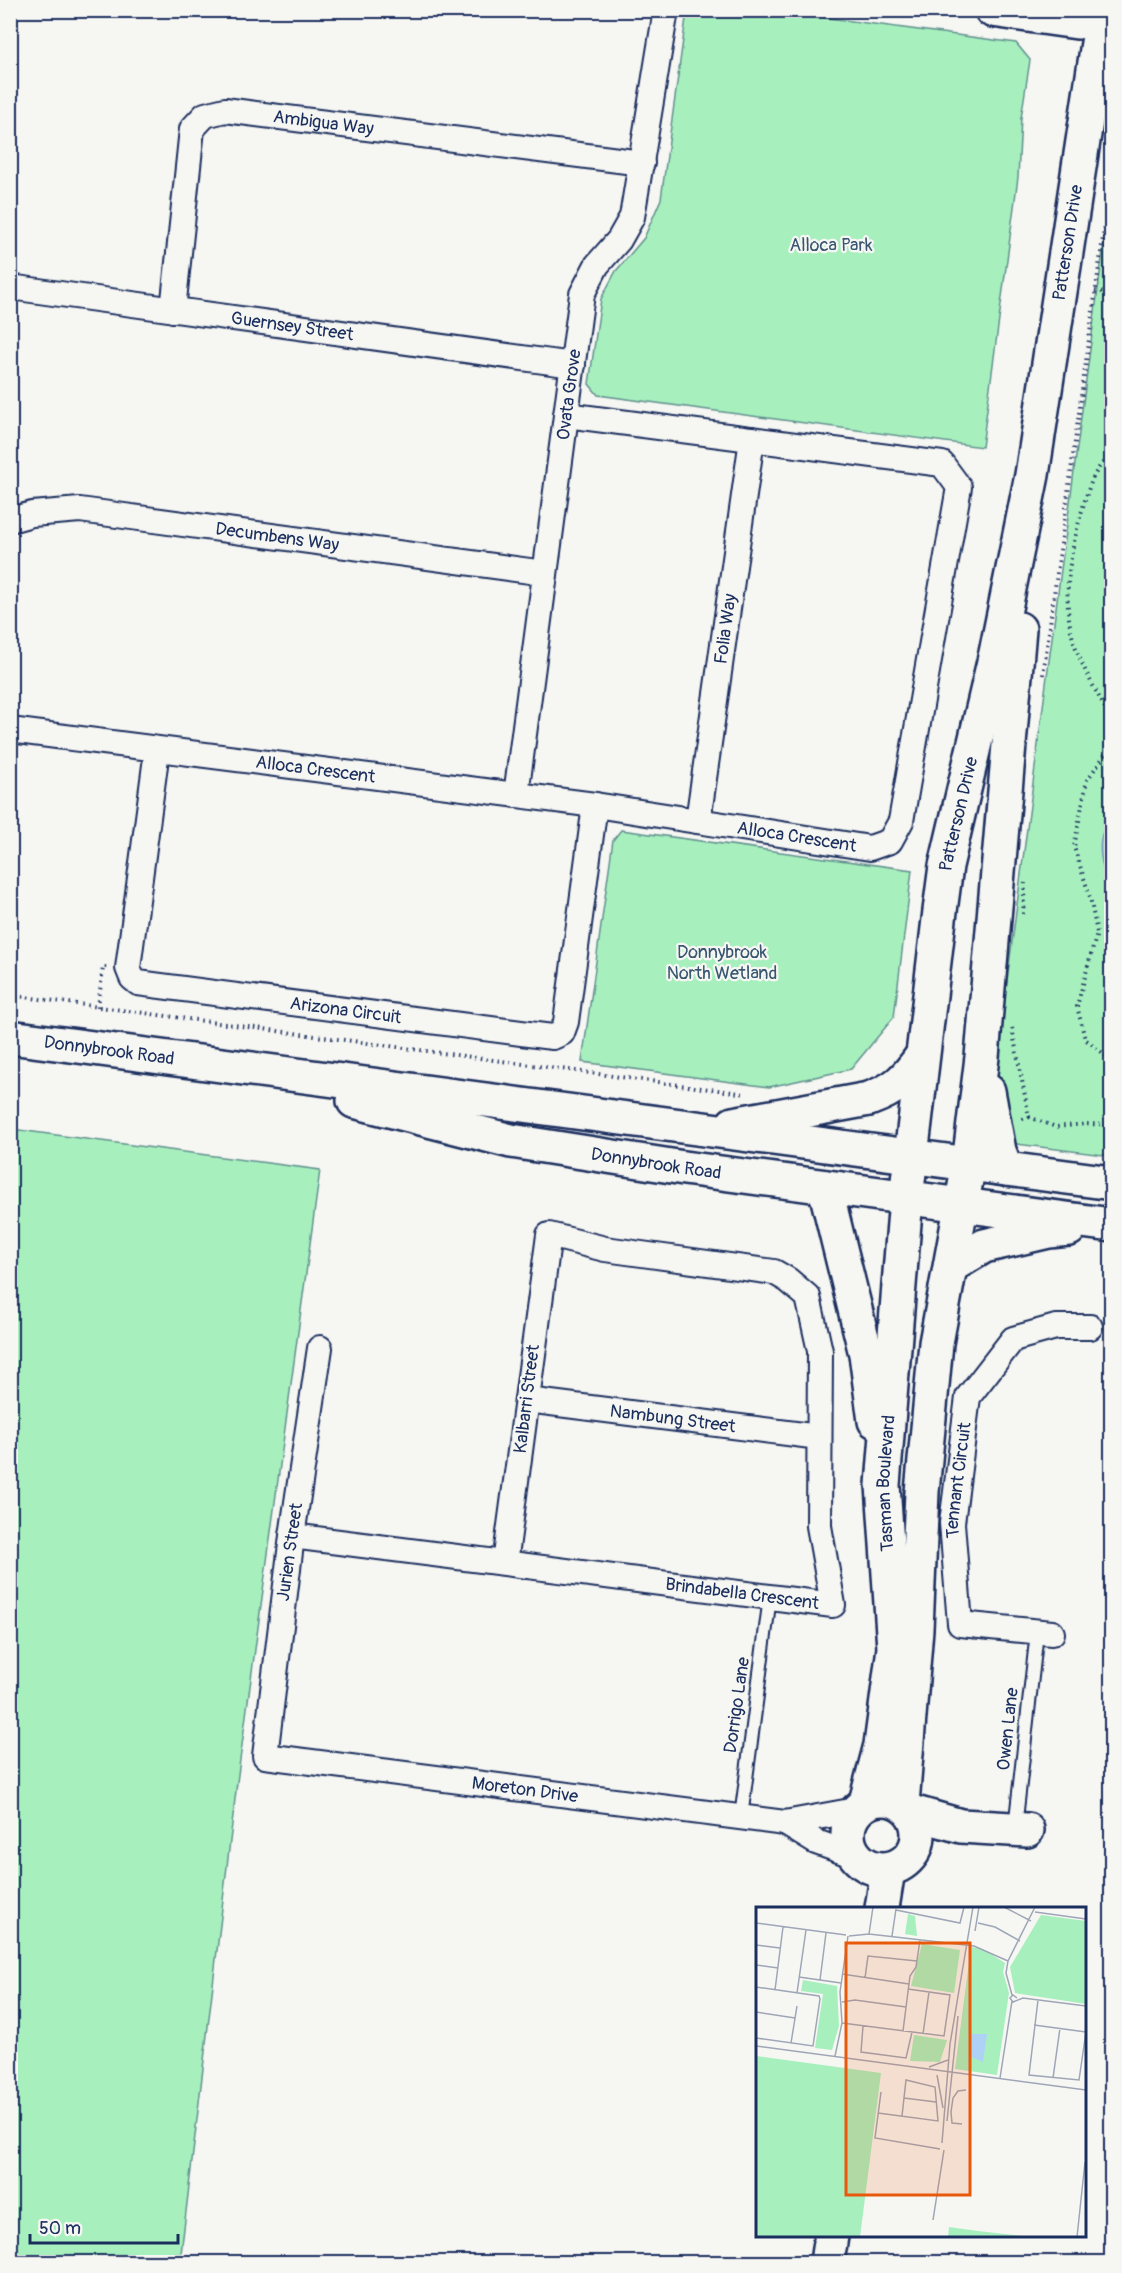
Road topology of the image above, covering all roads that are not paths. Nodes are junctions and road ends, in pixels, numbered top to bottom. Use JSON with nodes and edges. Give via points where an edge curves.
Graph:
{"nodes":[{"id":1,"x":666,"y":10,"type":"edge"},
{"id":2,"x":992,"y":10,"type":"edge"},
{"id":3,"x":1105,"y":14,"type":"edge"},
{"id":4,"x":642,"y":163,"type":"junction"},
{"id":5,"x":10,"y":287,"type":"edge"},
{"id":6,"x":173,"y":310,"type":"junction"},
{"id":7,"x":573,"y":365,"type":"junction"},
{"id":8,"x":566,"y":415,"type":"junction"},
{"id":9,"x":752,"y":439,"type":"junction"},
{"id":10,"x":1032,"y":475,"type":"junction"},
{"id":11,"x":10,"y":520,"type":"edge"},
{"id":12,"x":545,"y":573,"type":"junction"},
{"id":13,"x":10,"y":730,"type":"edge"},
{"id":14,"x":157,"y":750,"type":"junction"},
{"id":15,"x":516,"y":795,"type":"junction"},
{"id":16,"x":595,"y":805,"type":"junction"},
{"id":17,"x":699,"y":821,"type":"junction"},
{"id":18,"x":10,"y":1037,"type":"edge"},
{"id":19,"x":922,"y":1056,"type":"junction"},
{"id":20,"x":982,"y":1057,"type":"junction"},
{"id":21,"x":207,"y":1064,"type":"junction"},
{"id":22,"x":702,"y":1130,"type":"junction"},
{"id":23,"x":910,"y":1156,"type":"junction"},
{"id":24,"x":969,"y":1164,"type":"junction"},
{"id":25,"x":1006,"y":1169,"type":"junction"},
{"id":26,"x":1112,"y":1183,"type":"edge"},
{"id":27,"x":825,"y":1187,"type":"junction"},
{"id":28,"x":906,"y":1198,"type":"junction"},
{"id":29,"x":962,"y":1206,"type":"junction"},
{"id":30,"x":1110,"y":1225,"type":"edge"},
{"id":31,"x":549,"y":1235,"type":"joint"},
{"id":32,"x":951,"y":1266,"type":"junction"},
{"id":33,"x":1090,"y":1327,"type":"dead end"},
{"id":34,"x":320,"y":1348,"type":"dead end"},
{"id":35,"x":526,"y":1400,"type":"junction"},
{"id":36,"x":819,"y":1437,"type":"junction"},
{"id":37,"x":883,"y":1485,"type":"junction"},
{"id":38,"x":292,"y":1536,"type":"junction"},
{"id":39,"x":505,"y":1563,"type":"junction"},
{"id":40,"x":770,"y":1597,"type":"junction"},
{"id":41,"x":1044,"y":1633,"type":"joint"},
{"id":42,"x":265,"y":1756,"type":"joint"},
{"id":43,"x":861,"y":1806,"type":"junction"},
{"id":44,"x":907,"y":1808,"type":"junction"},
{"id":45,"x":741,"y":1817,"type":"junction"},
{"id":46,"x":785,"y":1823,"type":"junction"},
{"id":47,"x":961,"y":1826,"type":"junction"},
{"id":48,"x":1021,"y":1830,"type":"joint"},
{"id":49,"x":917,"y":1847,"type":"junction"},
{"id":50,"x":855,"y":1856,"type":"junction"},
{"id":51,"x":888,"y":1869,"type":"junction"},
{"id":52,"x":882,"y":1907,"type":"edge"},
{"id":53,"x":831,"y":2237,"type":"edge"},
{"id":54,"x":827,"y":2262,"type":"edge"}],
"edges":[{"from":1,"to":4,"type":"street","name":"Ovata Grove"},
{"from":2,"to":3,"type":"street","via":[[1077,22]]},
{"from":3,"to":10,"type":"street","name":"Patterson Drive"},
{"from":4,"to":6,"type":"street","name":"Ambigua Way","via":[[225,110],[205,115],[192,129]]},
{"from":4,"to":7,"type":"street","name":"Ovata Grove","via":[[632,217],[619,240],[597,265],[582,294]]},
{"from":5,"to":6,"type":"street","name":"Guernsey Street"},
{"from":6,"to":7,"type":"street","name":"Guernsey Street"},
{"from":7,"to":8,"type":"street","name":"Ovata Grove"},
{"from":8,"to":9,"type":"street","name":"Alloca Crescent"},
{"from":8,"to":12,"type":"street","name":"Ovata Grove"},
{"from":9,"to":17,"type":"street","name":"Folia Way"},
{"from":9,"to":17,"type":"street","name":"Alloca Crescent","via":[[942,464],[958,487],[901,820],[891,841],[870,848]]},
{"from":10,"to":19,"type":"street","name":"Patterson Drive","via":[[996,653],[946,866]]},
{"from":10,"to":20,"type":"street","name":"Patterson Drive"},
{"from":11,"to":12,"type":"street","name":"Decumbens Way","via":[[80,510]]},
{"from":12,"to":15,"type":"street","name":"Ovata Grove"},
{"from":13,"to":14,"type":"street","name":"Alloca Crescent"},
{"from":14,"to":15,"type":"street","name":"Alloca Crescent"},
{"from":14,"to":16,"type":"street","name":"Arizona Circuit","via":[[128,968],[138,984],[553,1037],[562,1033],[566,1022]]},
{"from":15,"to":16,"type":"street","name":"Alloca Crescent"},
{"from":16,"to":17,"type":"street","name":"Alloca Crescent"},
{"from":18,"to":21,"type":"street","name":"Donnybrook Road"},
{"from":19,"to":22,"type":"street","via":[[906,1078],[890,1091],[869,1099]]},
{"from":19,"to":23,"type":"street","name":"Patterson Drive"},
{"from":20,"to":24,"type":"street","name":"Patterson Drive"},
{"from":20,"to":25,"type":"street","via":[[999,1151]]},
{"from":21,"to":22,"type":"street","name":"Donnybrook Road"},
{"from":21,"to":27,"type":"street","name":"Donnybrook Road","via":[[511,1142]]},
{"from":22,"to":23,"type":"street","name":"Donnybrook Road"},
{"from":23,"to":24,"type":"street","name":"Donnybrook Road"},
{"from":23,"to":28,"type":"street","name":"Tasman Boulevard"},
{"from":24,"to":25,"type":"street","name":"Donnybrook Road"},
{"from":24,"to":29,"type":"street","name":"Patterson Drive"},
{"from":25,"to":26,"type":"street","name":"Donnybrook Road"},
{"from":27,"to":28,"type":"street","name":"Donnybrook Road"},
{"from":27,"to":37,"type":"street","via":[[866,1354]]},
{"from":28,"to":29,"type":"street","name":"Donnybrook Road"},
{"from":28,"to":37,"type":"street","name":"Tasman Boulevard"},
{"from":29,"to":30,"type":"street","name":"Donnybrook Road"},
{"from":29,"to":32,"type":"street","name":"Tasman Boulevard"},
{"from":30,"to":32,"type":"street","via":[[1049,1231],[984,1246]]},
{"from":31,"to":35,"type":"street","name":"Kalbarri Street"},
{"from":31,"to":36,"type":"street","name":"Brindabella Crescent","via":[[605,1249],[774,1272],[788,1280],[808,1298],[820,1352]]},
{"from":32,"to":44,"type":"street","name":"Tasman Boulevard","via":[[936,1343],[922,1492]]},
{"from":33,"to":41,"type":"street","name":"Tennant Circuit","via":[[1056,1327],[1013,1339],[968,1397],[952,1523],[960,1624]]},
{"from":34,"to":38,"type":"street","name":"Jurien Street"},
{"from":35,"to":36,"type":"street","name":"Nambung Street"},
{"from":35,"to":39,"type":"street","name":"Kalbarri Street"},
{"from":36,"to":40,"type":"street","name":"Brindabella Crescent","via":[[819,1526],[833,1605]]},
{"from":37,"to":43,"type":"street","name":"Tasman Boulevard","via":[[894,1648],[881,1745]]},
{"from":38,"to":39,"type":"street","name":"Brindabella Crescent"},
{"from":38,"to":42,"type":"street","name":"Jurien Street"},
{"from":39,"to":40,"type":"street","name":"Brindabella Crescent"},
{"from":40,"to":45,"type":"lane","name":"Dorrigo Lane"},
{"from":41,"to":48,"type":"lane","name":"Owen Lane"},
{"from":42,"to":45,"type":"street","name":"Moreton Drive"},
{"from":43,"to":44,"type":"street","via":[[878,1798],[891,1799]]},
{"from":43,"to":46,"type":"street","name":"Moreton Drive"},
{"from":43,"to":50,"type":"street","via":[[847,1833]]},
{"from":44,"to":47,"type":"street"},
{"from":44,"to":49,"type":"street","via":[[917,1823]]},
{"from":45,"to":46,"type":"street","name":"Moreton Drive"},
{"from":46,"to":50,"type":"street","name":"Moreton Drive","via":[[816,1842]]},
{"from":47,"to":48,"type":"street"},
{"from":47,"to":49,"type":"street"},
{"from":49,"to":51,"type":"street","via":[[900,1866]]},
{"from":50,"to":51,"type":"street","via":[[876,1869]]},
{"from":51,"to":52,"type":"street"},
{"from":53,"to":54,"type":"street"}]}
